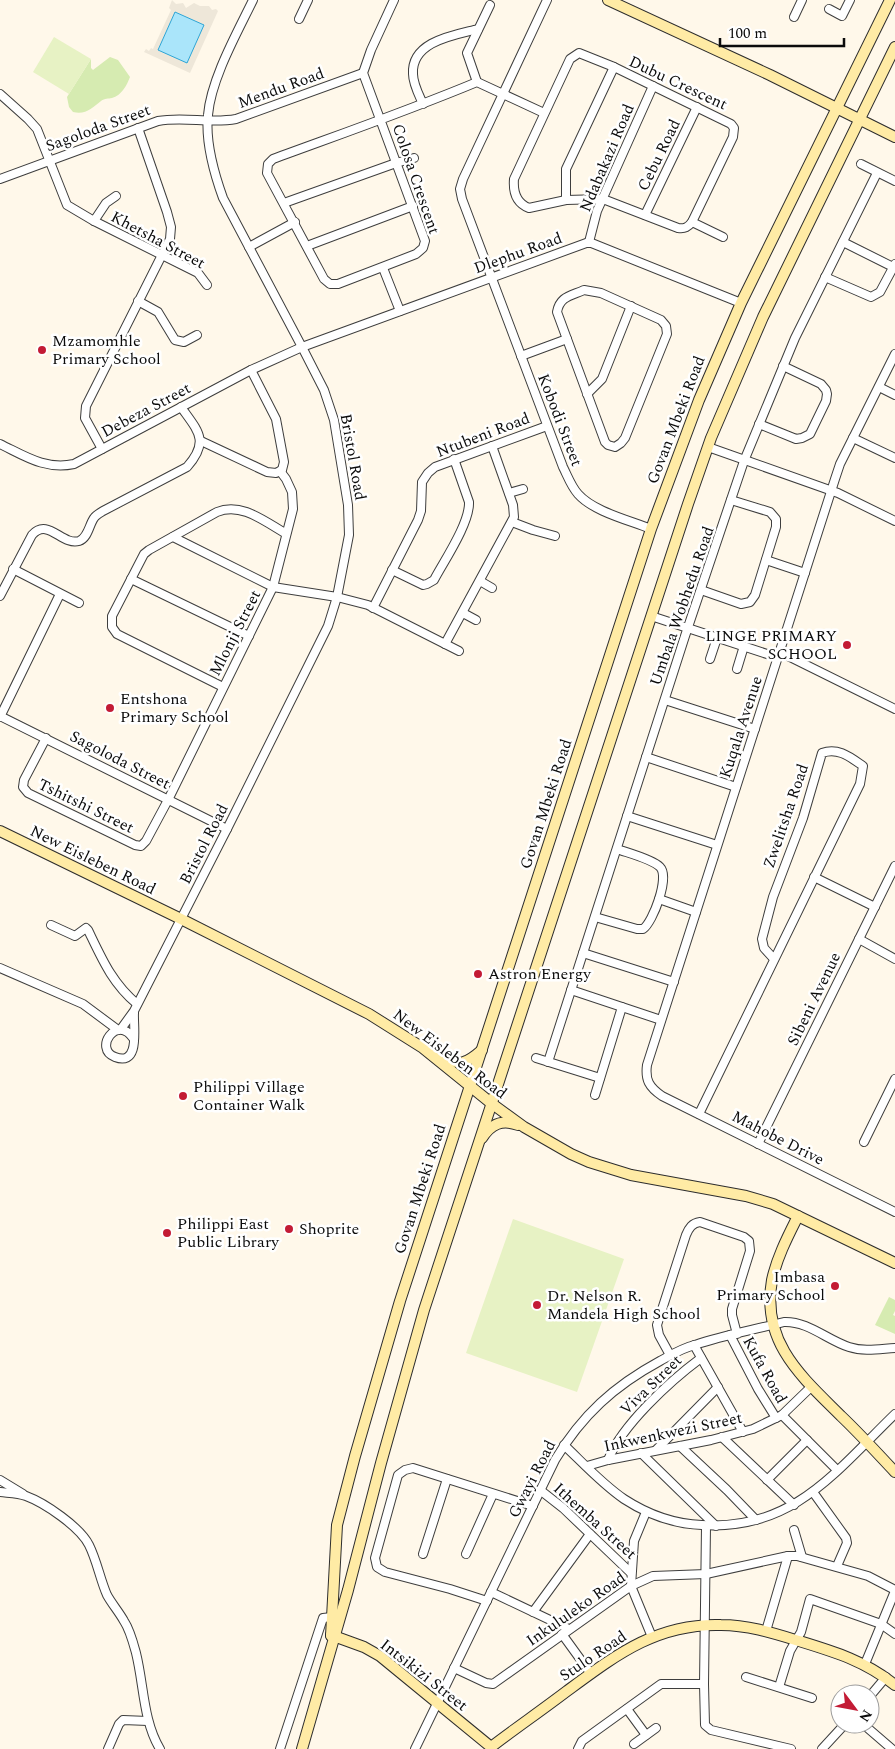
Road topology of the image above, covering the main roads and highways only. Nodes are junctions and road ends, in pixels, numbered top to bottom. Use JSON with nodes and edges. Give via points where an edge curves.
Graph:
{"nodes":[{"id":1,"x":608,"y":0,"type":"edge"},
{"id":2,"x":890,"y":0,"type":"edge"},
{"id":3,"x":895,"y":47,"type":"edge"},
{"id":4,"x":838,"y":108,"type":"junction"},
{"id":5,"x":860,"y":119,"type":"junction"},
{"id":6,"x":895,"y":137,"type":"edge"},
{"id":7,"x":0,"y":831,"type":"edge"},
{"id":8,"x":423,"y":1048,"type":"junction"},
{"id":9,"x":482,"y":1050,"type":"junction"},
{"id":10,"x":470,"y":1087,"type":"junction"},
{"id":11,"x":491,"y":1103,"type":"junction"},
{"id":12,"x":524,"y":1127,"type":"junction"},
{"id":13,"x":476,"y":1147,"type":"junction"},
{"id":14,"x":798,"y":1216,"type":"junction"},
{"id":15,"x":895,"y":1263,"type":"edge"},
{"id":16,"x":895,"y":1472,"type":"edge"},
{"id":17,"x":332,"y":1636,"type":"junction"},
{"id":18,"x":895,"y":1685,"type":"edge"},
{"id":19,"x":492,"y":1748,"type":"edge"},
{"id":20,"x":302,"y":1749,"type":"edge"}],
"edges":[{"from":1,"to":4,"type":"main road"},
{"from":2,"to":4,"type":"main road","name":"Govan Mbeki Road"},
{"from":3,"to":5,"type":"main road","name":"Govan Mbeki Road"},
{"from":4,"to":5,"type":"main road"},
{"from":4,"to":9,"type":"main road","name":"Govan Mbeki Road","via":[[741,303],[699,400],[651,529]]},
{"from":5,"to":6,"type":"main road"},
{"from":5,"to":11,"type":"main road","name":"Govan Mbeki Road","via":[[763,317],[708,447]]},
{"from":7,"to":8,"type":"main road","name":"New Eisleben Road","via":[[349,1003]]},
{"from":8,"to":9,"type":"main road","via":[[458,1063]]},
{"from":8,"to":10,"type":"main road","name":"New Eisleben Road"},
{"from":9,"to":10,"type":"main road","name":"Govan Mbeki Road"},
{"from":10,"to":11,"type":"main road","name":"New Eisleben Road"},
{"from":10,"to":17,"type":"main road","name":"Govan Mbeki Road","via":[[400,1301],[339,1515],[334,1558]]},
{"from":11,"to":12,"type":"main road","name":"New Eisleben Road"},
{"from":11,"to":13,"type":"main road","name":"Govan Mbeki Road"},
{"from":12,"to":13,"type":"main road","via":[[508,1122],[497,1123],[486,1131]]},
{"from":12,"to":14,"type":"main road","name":"New Eisleben Road","via":[[571,1154],[612,1169],[752,1198]]},
{"from":13,"to":17,"type":"main road","name":"Govan Mbeki Road","via":[[410,1360]]},
{"from":14,"to":15,"type":"main road","name":"New Eisleben Road"},
{"from":14,"to":16,"type":"main road","via":[[773,1276],[772,1316],[779,1342],[789,1362],[811,1387]]},
{"from":17,"to":19,"type":"main road","name":"Intsikizi Street","via":[[380,1656]]},
{"from":17,"to":20,"type":"main road","name":"Govan Mbeki Road"},
{"from":18,"to":19,"type":"main road","name":"Stulo Road","via":[[866,1664],[766,1631],[705,1625],[677,1629],[627,1649]]}]}
